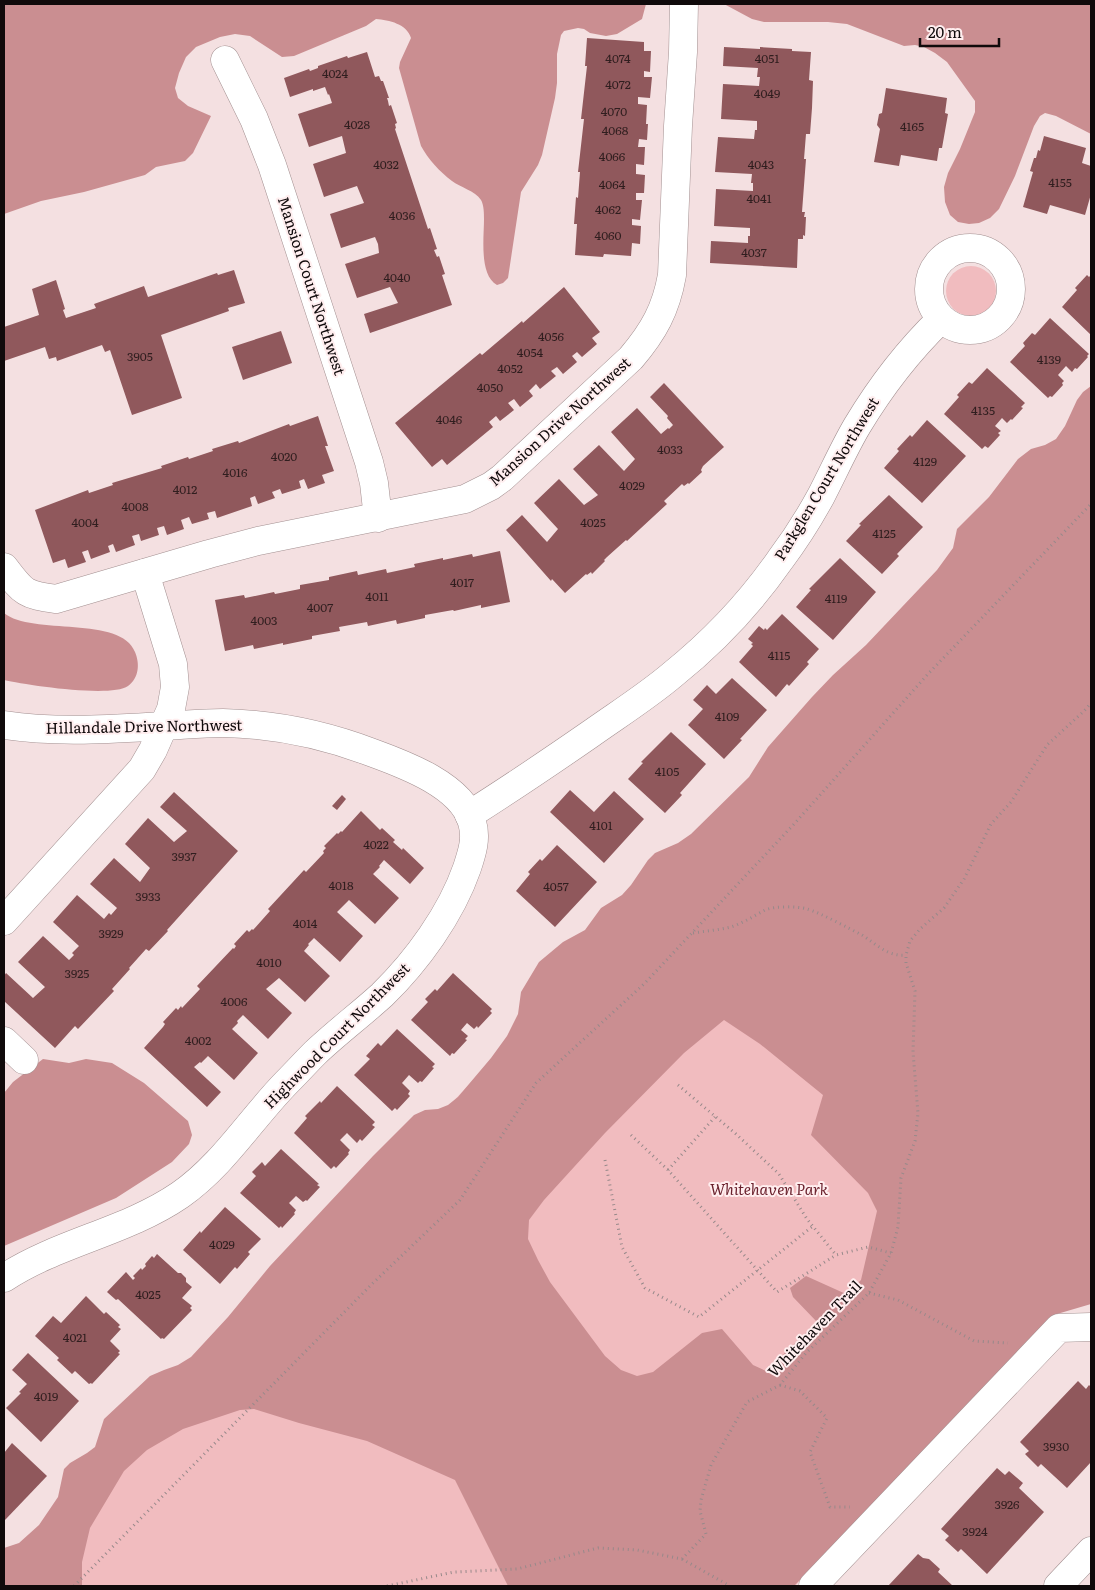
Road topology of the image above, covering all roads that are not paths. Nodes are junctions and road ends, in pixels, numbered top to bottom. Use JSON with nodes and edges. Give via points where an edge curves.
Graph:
{"nodes":[{"id":1,"x":684,"y":4,"type":"edge"},
{"id":2,"x":225,"y":60,"type":"dead end"},
{"id":3,"x":941,"y":319,"type":"dead end"},
{"id":4,"x":378,"y":518,"type":"junction"},
{"id":5,"x":4,"y":567,"type":"edge"},
{"id":6,"x":145,"y":574,"type":"junction"},
{"id":7,"x":4,"y":725,"type":"edge"},
{"id":8,"x":164,"y":726,"type":"junction"},
{"id":9,"x":470,"y":815,"type":"junction"},
{"id":10,"x":4,"y":921,"type":"edge"},
{"id":11,"x":4,"y":1041,"type":"edge"},
{"id":12,"x":24,"y":1060,"type":"dead end"},
{"id":13,"x":4,"y":1278,"type":"edge"},
{"id":14,"x":1091,"y":1327,"type":"edge"},
{"id":15,"x":1091,"y":1551,"type":"edge"},
{"id":16,"x":813,"y":1586,"type":"edge"},
{"id":17,"x":1058,"y":1586,"type":"edge"}],
"edges":[{"from":1,"to":4,"type":"street","name":"Mansion Drive Northwest","via":[[672,274],[663,311],[654,328],[631,358],[491,486],[465,499]]},
{"from":2,"to":4,"type":"street","name":"Mansion Court Northwest","via":[[272,165],[369,462]]},
{"from":3,"to":9,"type":"street","name":"Parkglen Court Northwest","via":[[905,357],[880,392],[790,545],[726,626],[648,694]]},
{"from":4,"to":6,"type":"street","name":"Mansion Drive Northwest","via":[[258,542]]},
{"from":5,"to":6,"type":"street","via":[[28,593],[56,599]]},
{"from":6,"to":8,"type":"street","via":[[173,664],[174,698]]},
{"from":7,"to":8,"type":"street","name":"Hillandale Drive Northwest","via":[[68,730]]},
{"from":8,"to":9,"type":"street","name":"Hillandale Drive Northwest","via":[[251,725],[346,744],[399,763],[446,788],[464,804]]},
{"from":8,"to":10,"type":"street","via":[[142,769]]},
{"from":9,"to":13,"type":"street","name":"Highwood Court Northwest","via":[[475,836],[464,876],[421,951],[381,996],[315,1053],[282,1087],[216,1164],[182,1193],[150,1213],[40,1257]]},
{"from":11,"to":12,"type":"street"},
{"from":14,"to":16,"type":"street","via":[[1059,1328]]},
{"from":15,"to":17,"type":"street"}]}
